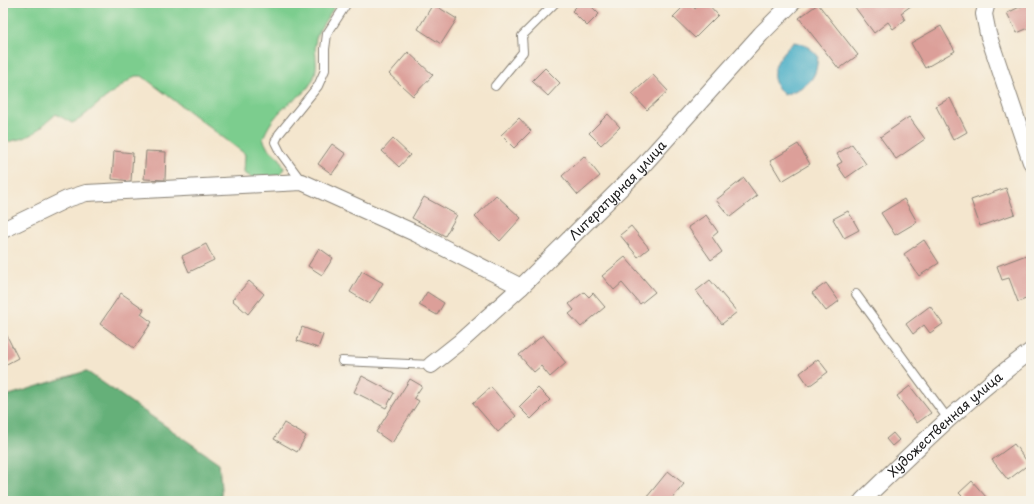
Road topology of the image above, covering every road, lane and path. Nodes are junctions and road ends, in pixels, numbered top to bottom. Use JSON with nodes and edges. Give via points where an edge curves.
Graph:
{"nodes":[{"id":1,"x":347,"y":3,"type":"edge"},
{"id":2,"x":555,"y":3,"type":"edge"},
{"id":3,"x":792,"y":3,"type":"edge"},
{"id":4,"x":987,"y":3,"type":"edge"},
{"id":5,"x":495,"y":86,"type":"dead end"},
{"id":6,"x":1031,"y":162,"type":"edge"},
{"id":7,"x":302,"y":182,"type":"junction"},
{"id":8,"x":3,"y":230,"type":"edge"},
{"id":9,"x":521,"y":287,"type":"junction"},
{"id":10,"x":856,"y":294,"type":"dead end"},
{"id":11,"x":1031,"y":351,"type":"edge"},
{"id":12,"x":342,"y":361,"type":"dead end"},
{"id":13,"x":431,"y":365,"type":"joint"},
{"id":14,"x":948,"y":419,"type":"junction"},
{"id":15,"x":862,"y":501,"type":"edge"}],
"edges":[{"from":1,"to":7,"type":"lane","via":[[327,34],[325,70],[318,86],[275,142]]},
{"from":2,"to":5,"type":"lane","via":[[522,36],[523,52]]},
{"from":3,"to":9,"type":"street","name":"Литературная улица","via":[[761,34],[638,172]]},
{"from":4,"to":6,"type":"street","via":[[984,14],[988,34]]},
{"from":7,"to":8,"type":"street","via":[[86,193],[67,199]]},
{"from":7,"to":9,"type":"street","via":[[417,234]]},
{"from":9,"to":13,"type":"street","name":"Литературная улица"},
{"from":10,"to":14,"type":"lane"},
{"from":11,"to":14,"type":"street","name":"Художественная улица","via":[[1003,371]]},
{"from":12,"to":13,"type":"lane"},
{"from":14,"to":15,"type":"street","name":"Художественная улица"}]}
